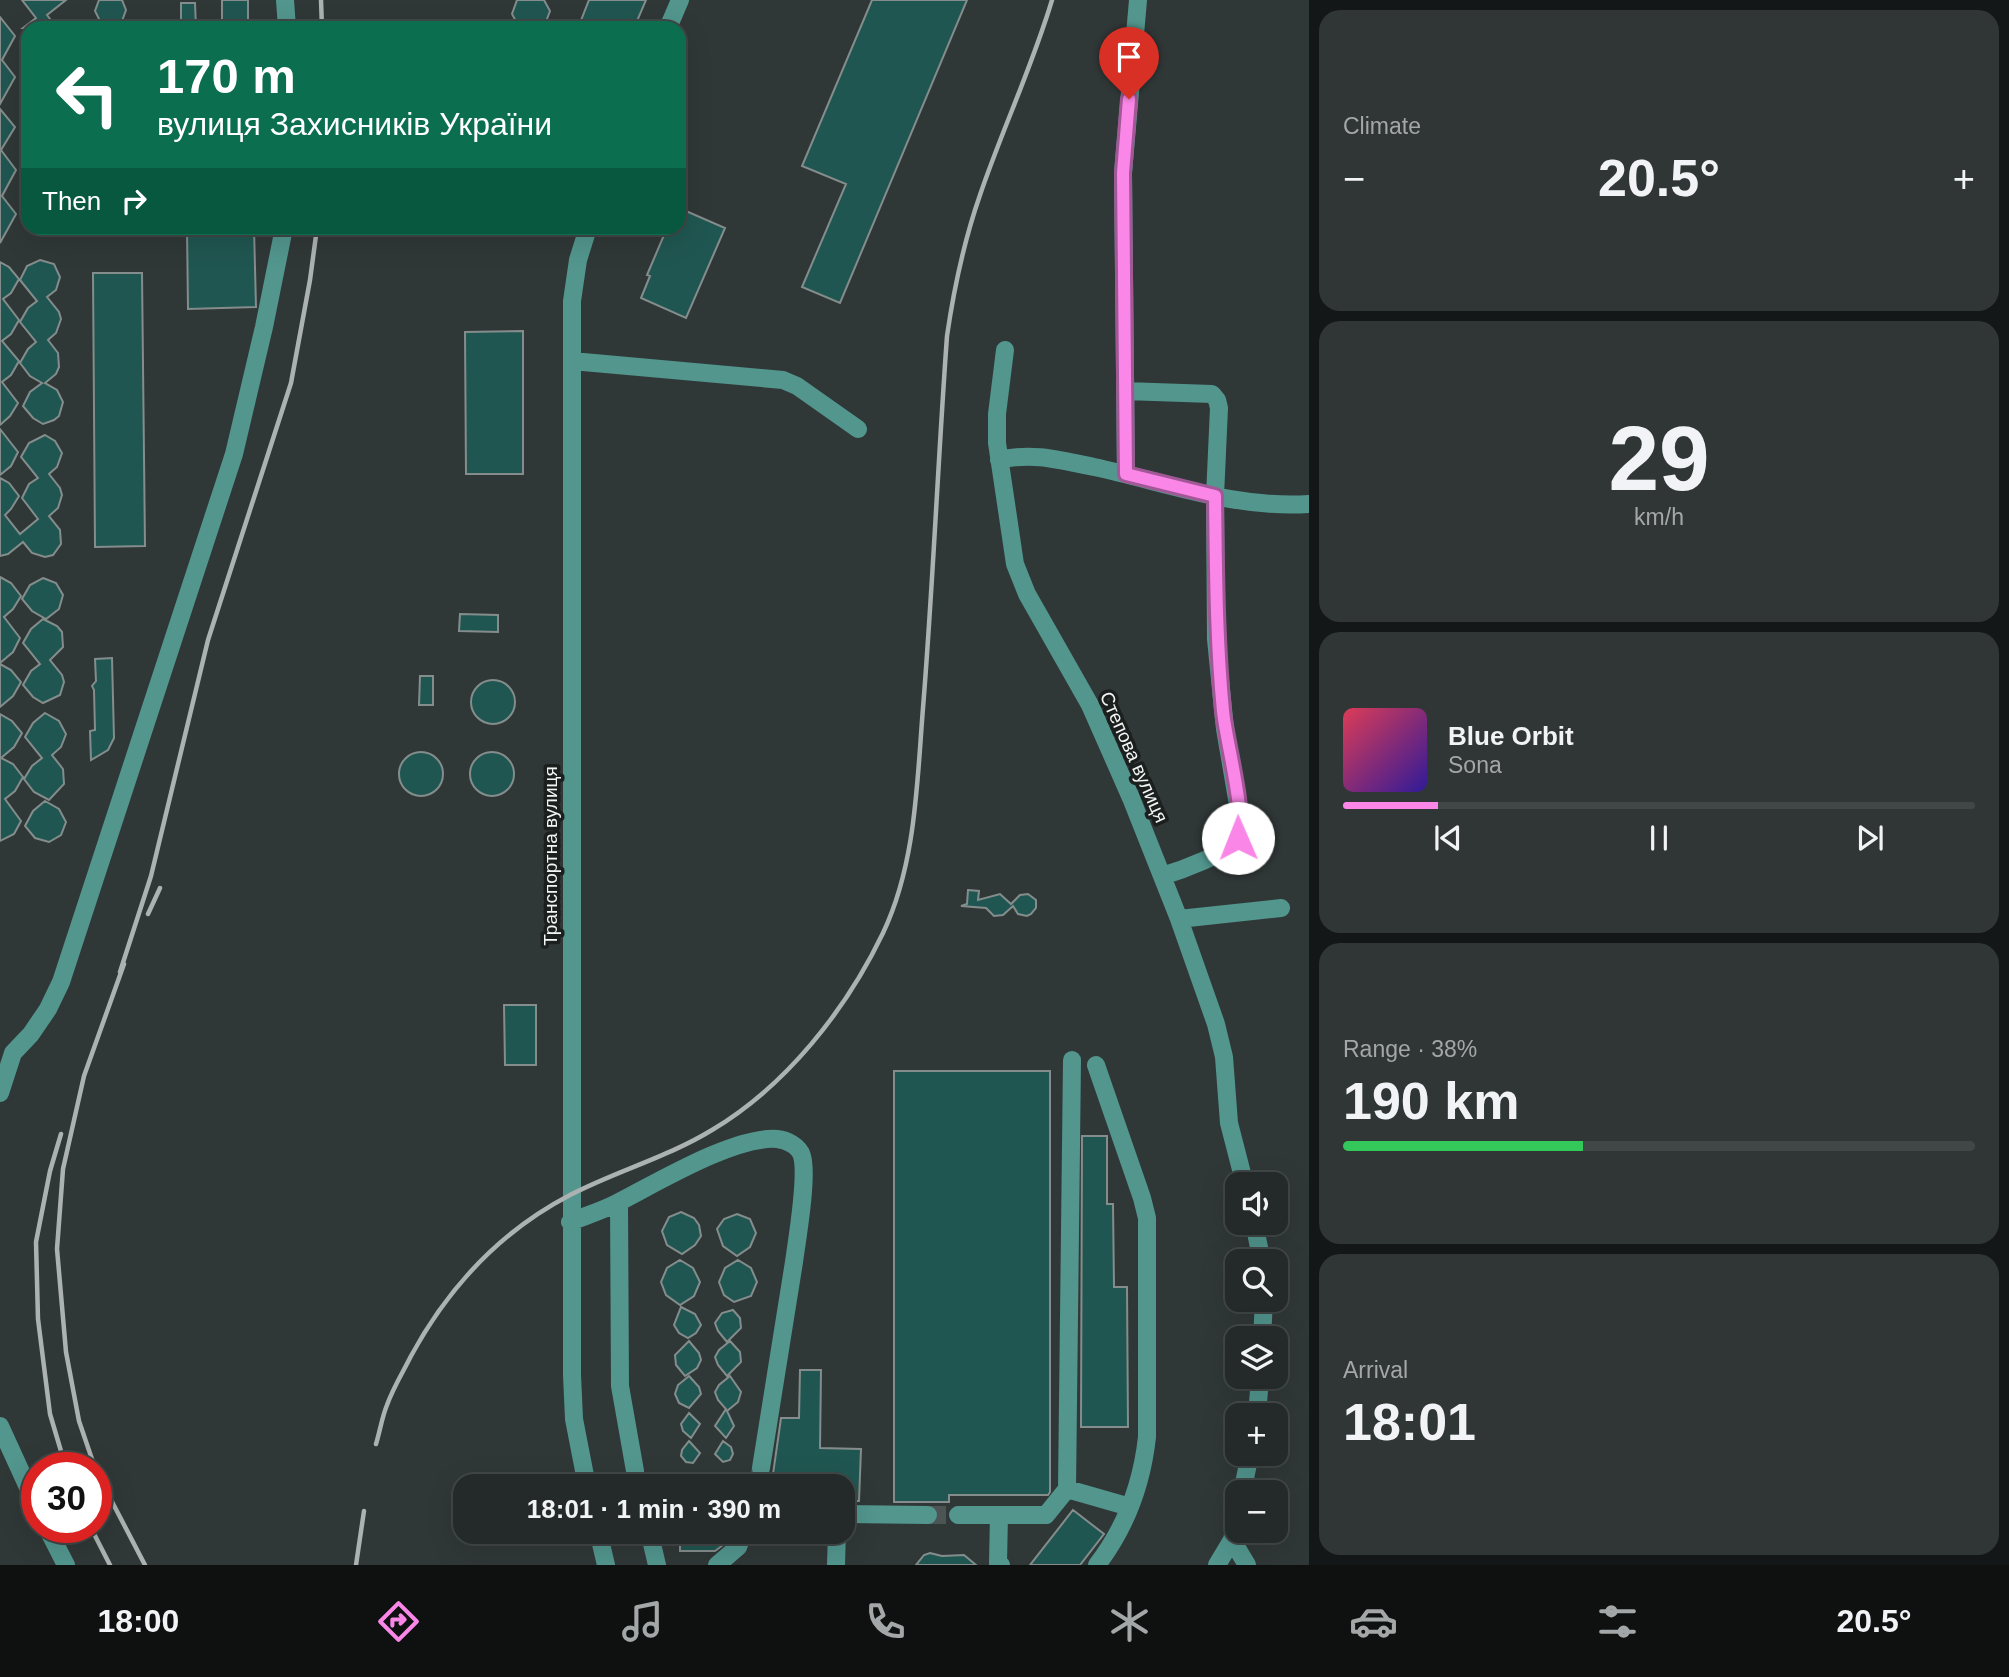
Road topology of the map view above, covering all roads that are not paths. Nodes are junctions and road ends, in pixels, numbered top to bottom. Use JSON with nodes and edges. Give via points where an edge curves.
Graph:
{"nodes":[{"id":1,"x":285,"y":0,"type":"edge"},
{"id":2,"x":680,"y":0,"type":"edge"},
{"id":3,"x":1138,"y":0,"type":"edge"},
{"id":4,"x":286,"y":21,"type":"edge"},
{"id":5,"x":671,"y":21,"type":"edge"},
{"id":6,"x":283,"y":235,"type":"edge"},
{"id":7,"x":586,"y":235,"type":"edge"},
{"id":8,"x":1005,"y":350,"type":"dead end"},
{"id":9,"x":572,"y":361,"type":"junction"},
{"id":10,"x":1125,"y":391,"type":"junction"},
{"id":11,"x":859,"y":429,"type":"dead end"},
{"id":12,"x":999,"y":460,"type":"junction"},
{"id":13,"x":1126,"y":474,"type":"junction"},
{"id":14,"x":1215,"y":496,"type":"junction"},
{"id":15,"x":1309,"y":505,"type":"edge"},
{"id":16,"x":1163,"y":876,"type":"junction"},
{"id":17,"x":1281,"y":908,"type":"dead end"},
{"id":18,"x":1179,"y":919,"type":"junction"},
{"id":19,"x":1072,"y":1060,"type":"dead end"},
{"id":20,"x":1096,"y":1065,"type":"dead end"},
{"id":21,"x":0,"y":1093,"type":"edge"},
{"id":22,"x":1242,"y":1172,"type":"edge"},
{"id":23,"x":619,"y":1202,"type":"junction"},
{"id":24,"x":570,"y":1222,"type":"junction"},
{"id":25,"x":0,"y":1426,"type":"edge"},
{"id":26,"x":761,"y":1468,"type":"tunnel mouth"},
{"id":27,"x":635,"y":1471,"type":"dead end"},
{"id":28,"x":21,"y":1472,"type":"edge"},
{"id":29,"x":585,"y":1474,"type":"edge"},
{"id":30,"x":1067,"y":1489,"type":"junction"},
{"id":31,"x":1130,"y":1507,"type":"junction"},
{"id":32,"x":855,"y":1514,"type":"edge"},
{"id":33,"x":928,"y":1515,"type":"tunnel mouth"},
{"id":34,"x":958,"y":1515,"type":"tunnel mouth"},
{"id":35,"x":999,"y":1515,"type":"junction"},
{"id":36,"x":55,"y":1543,"type":"edge"},
{"id":37,"x":1230,"y":1543,"type":"edge"},
{"id":38,"x":1234,"y":1543,"type":"edge"},
{"id":39,"x":601,"y":1544,"type":"edge"},
{"id":40,"x":652,"y":1544,"type":"edge"},
{"id":41,"x":739,"y":1544,"type":"edge"},
{"id":42,"x":837,"y":1544,"type":"edge"},
{"id":43,"x":66,"y":1565,"type":"edge"},
{"id":44,"x":606,"y":1565,"type":"edge"},
{"id":45,"x":657,"y":1565,"type":"edge"},
{"id":46,"x":717,"y":1565,"type":"edge"},
{"id":47,"x":836,"y":1565,"type":"edge"},
{"id":48,"x":1001,"y":1565,"type":"edge"},
{"id":49,"x":1097,"y":1565,"type":"edge"},
{"id":50,"x":1217,"y":1565,"type":"edge"},
{"id":51,"x":1247,"y":1565,"type":"edge"}],
"edges":[{"from":1,"to":4,"type":"street"},
{"from":2,"to":5,"type":"street"},
{"from":3,"to":10,"type":"street","via":[[1123,173]]},
{"from":6,"to":21,"type":"street","via":[[234,454],[61,982],[48,1009],[13,1054]]},
{"from":7,"to":9,"type":"street","name":"Транспортна вулиця","via":[[572,301]]},
{"from":8,"to":12,"type":"street","name":"Степова вулиця","via":[[997,414]]},
{"from":9,"to":11,"type":"street","via":[[783,380]]},
{"from":9,"to":24,"type":"street","name":"Транспортна вулиця"},
{"from":10,"to":13,"type":"street"},
{"from":10,"to":14,"type":"street","via":[[1212,394],[1219,408]]},
{"from":12,"to":13,"type":"street","via":[[1037,456]]},
{"from":12,"to":16,"type":"street","name":"Степова вулиця","via":[[1015,564],[1090,705]]},
{"from":13,"to":14,"type":"street"},
{"from":14,"to":15,"type":"street","via":[[1269,505]]},
{"from":14,"to":16,"type":"street","via":[[1216,639],[1241,831],[1232,845]]},
{"from":16,"to":18,"type":"street","name":"Степова вулиця"},
{"from":17,"to":18,"type":"street"},
{"from":18,"to":22,"type":"street","name":"Степова вулиця","via":[[1216,1024],[1224,1057],[1229,1123]]},
{"from":19,"to":30,"type":"street"},
{"from":20,"to":31,"type":"street","via":[[1147,1218],[1147,1437]]},
{"from":23,"to":24,"type":"street"},
{"from":23,"to":26,"type":"street","via":[[710,1157],[762,1139],[794,1144],[802,1154],[799,1227]]},
{"from":23,"to":27,"type":"street","via":[[620,1386]]},
{"from":24,"to":29,"type":"street","name":"Транспортна вулиця","via":[[574,1419]]},
{"from":25,"to":28,"type":"street"},
{"from":30,"to":31,"type":"street"},
{"from":30,"to":35,"type":"street","via":[[1046,1515]]},
{"from":31,"to":49,"type":"street"},
{"from":32,"to":33,"type":"street"},
{"from":34,"to":35,"type":"street"},
{"from":35,"to":48,"type":"street"},
{"from":36,"to":43,"type":"street"},
{"from":37,"to":50,"type":"street"},
{"from":38,"to":51,"type":"street"},
{"from":39,"to":44,"type":"street"},
{"from":40,"to":45,"type":"street"},
{"from":41,"to":46,"type":"street"},
{"from":42,"to":47,"type":"street"}]}
